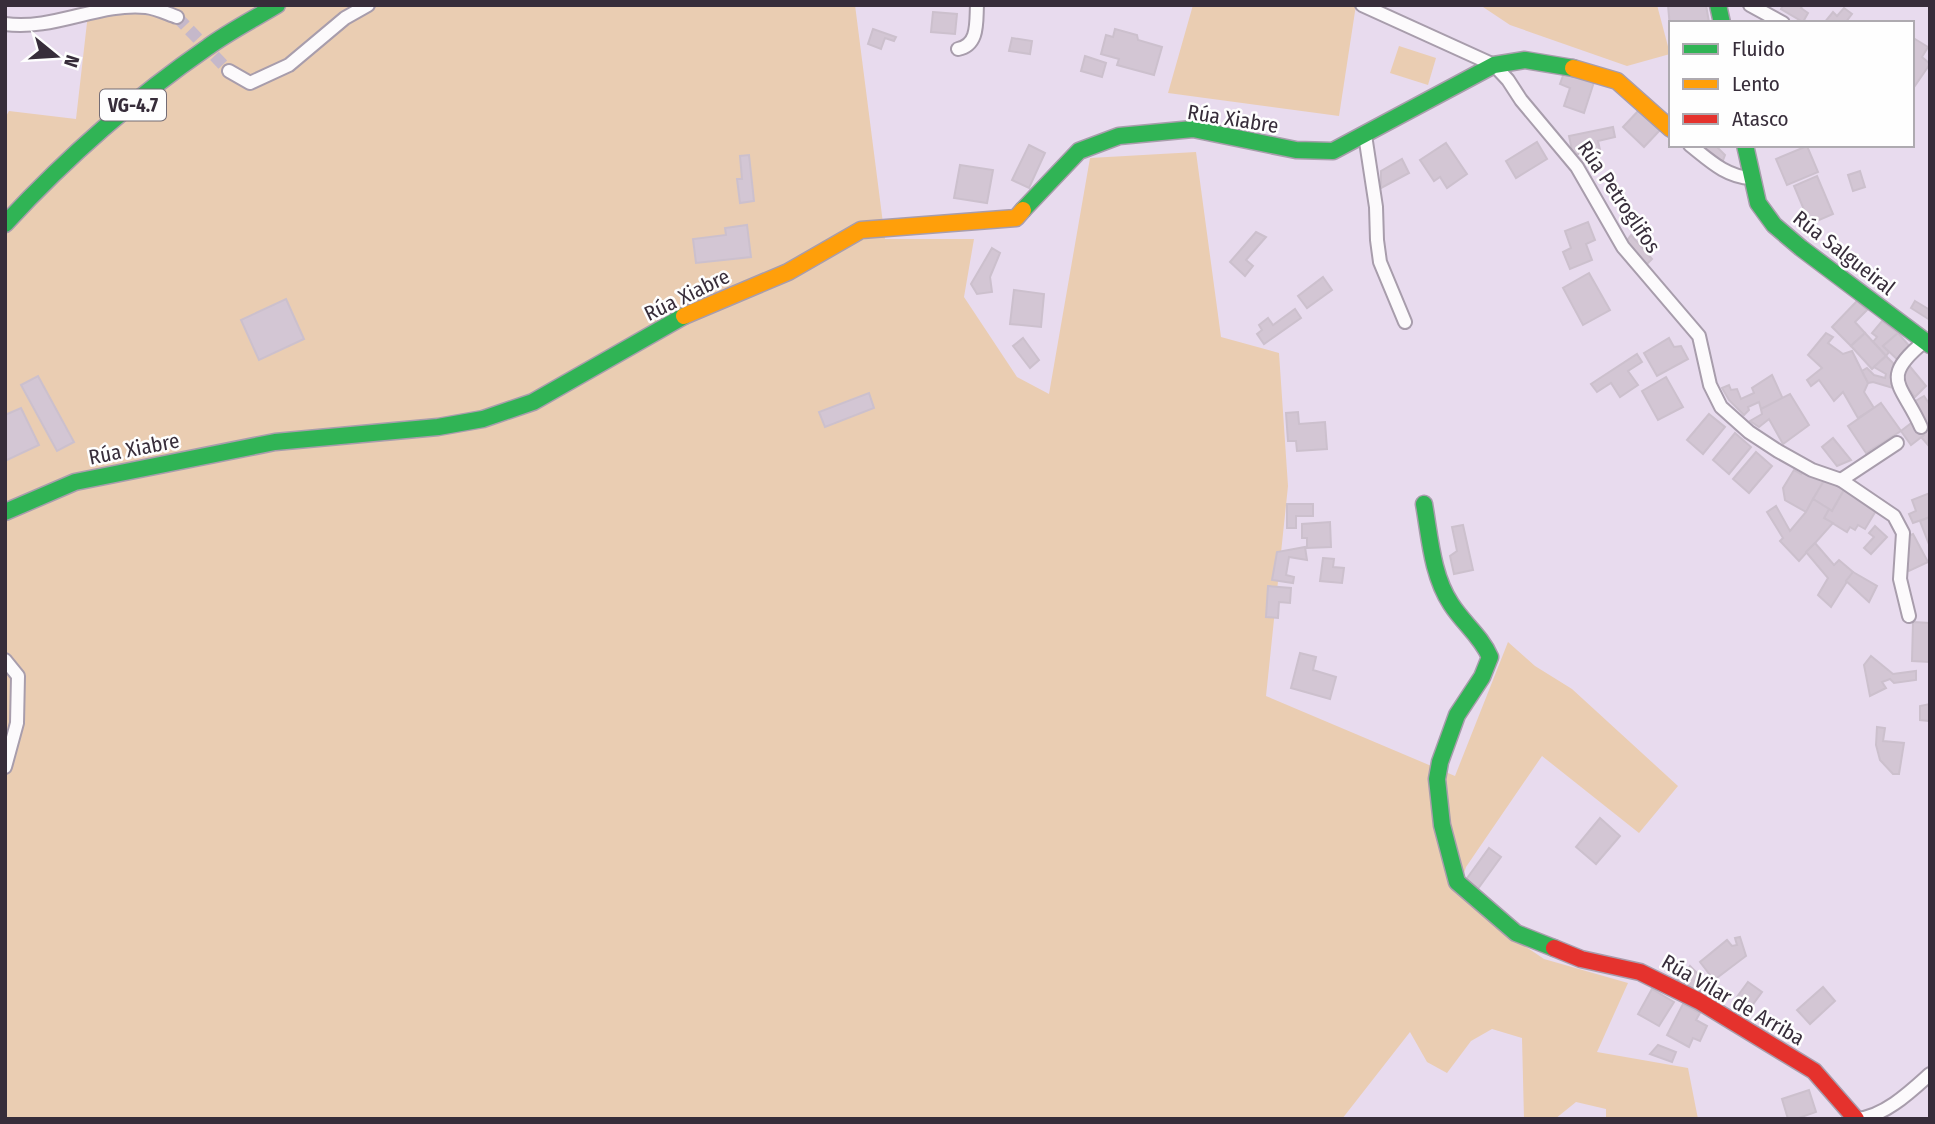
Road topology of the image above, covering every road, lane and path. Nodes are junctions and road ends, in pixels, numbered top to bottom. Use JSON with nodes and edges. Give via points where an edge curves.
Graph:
{"nodes":[{"id":1,"x":277,"y":5,"type":"edge"},
{"id":2,"x":368,"y":5,"type":"edge"},
{"id":3,"x":977,"y":5,"type":"edge"},
{"id":4,"x":1362,"y":5,"type":"edge"},
{"id":5,"x":1750,"y":5,"type":"edge"},
{"id":6,"x":177,"y":18,"type":"tunnel mouth"},
{"id":7,"x":1779,"y":21,"type":"edge"},
{"id":8,"x":5,"y":24,"type":"edge"},
{"id":9,"x":958,"y":49,"type":"dead end"},
{"id":10,"x":1494,"y":65,"type":"junction"},
{"id":11,"x":229,"y":71,"type":"tunnel mouth"},
{"id":12,"x":1669,"y":127,"type":"edge"},
{"id":13,"x":1365,"y":135,"type":"junction"},
{"id":14,"x":1693,"y":147,"type":"edge"},
{"id":15,"x":1745,"y":147,"type":"edge"},
{"id":16,"x":1751,"y":178,"type":"junction"},
{"id":17,"x":5,"y":224,"type":"edge"},
{"id":18,"x":1405,"y":322,"type":"dead end"},
{"id":19,"x":1927,"y":343,"type":"edge"},
{"id":20,"x":1921,"y":427,"type":"dead end"},
{"id":21,"x":1897,"y":443,"type":"dead end"},
{"id":22,"x":1841,"y":480,"type":"junction"},
{"id":23,"x":1424,"y":504,"type":"dead end"},
{"id":24,"x":5,"y":512,"type":"edge"},
{"id":25,"x":1909,"y":616,"type":"dead end"},
{"id":26,"x":5,"y":660,"type":"edge"},
{"id":27,"x":5,"y":767,"type":"edge"},
{"id":28,"x":1930,"y":1074,"type":"edge"},
{"id":29,"x":1856,"y":1119,"type":"edge"}],
"edges":[{"from":1,"to":17,"type":"main road","number":"VG-4.7","via":[[200,52],[108,125]]},
{"from":2,"to":11,"type":"street","via":[[345,18],[289,65],[250,83]]},
{"from":3,"to":9,"type":"street","via":[[972,40]]},
{"from":4,"to":10,"type":"street"},
{"from":5,"to":7,"type":"street"},
{"from":6,"to":8,"type":"street","via":[[147,7],[25,27]]},
{"from":10,"to":12,"type":"main road","via":[[1525,60],[1568,66],[1616,81]]},
{"from":10,"to":13,"type":"main road","name":"Rúa Xiabre"},
{"from":10,"to":22,"type":"street","name":"Rúa Petroglifos","via":[[1577,167],[1623,247],[1699,336],[1710,385],[1721,407],[1794,461]]},
{"from":13,"to":18,"type":"street","via":[[1380,262]]},
{"from":13,"to":24,"type":"main road","name":"Rúa Xiabre","via":[[1333,151],[1296,150],[1193,129],[1119,136],[1079,151],[1016,218],[861,230],[788,272],[682,317],[533,402],[484,419],[275,442],[75,482]]},
{"from":14,"to":16,"type":"street","via":[[1723,170]]},
{"from":15,"to":16,"type":"main road","name":"Rúa Salgueiral"},
{"from":16,"to":19,"type":"main road","name":"Rúa Salgueiral","via":[[1758,203],[1774,225]]},
{"from":19,"to":20,"type":"street","name":"Rúa Salgueiral","via":[[1900,363],[1898,370],[1899,386]]},
{"from":21,"to":22,"type":"street"},
{"from":22,"to":25,"type":"street","name":"Rúa Petroglifos","via":[[1894,516],[1903,533],[1900,579]]},
{"from":23,"to":29,"type":"main road","name":"Rúa Vilar de Arriba","via":[[1439,580],[1450,604],[1487,647],[1490,657],[1457,715],[1437,779],[1442,825],[1457,883],[1516,933],[1581,959],[1640,972],[1720,1013],[1814,1071]]},
{"from":26,"to":27,"type":"street","via":[[18,676],[18,723]]},
{"from":28,"to":29,"type":"street","via":[[1869,1118]]}]}
